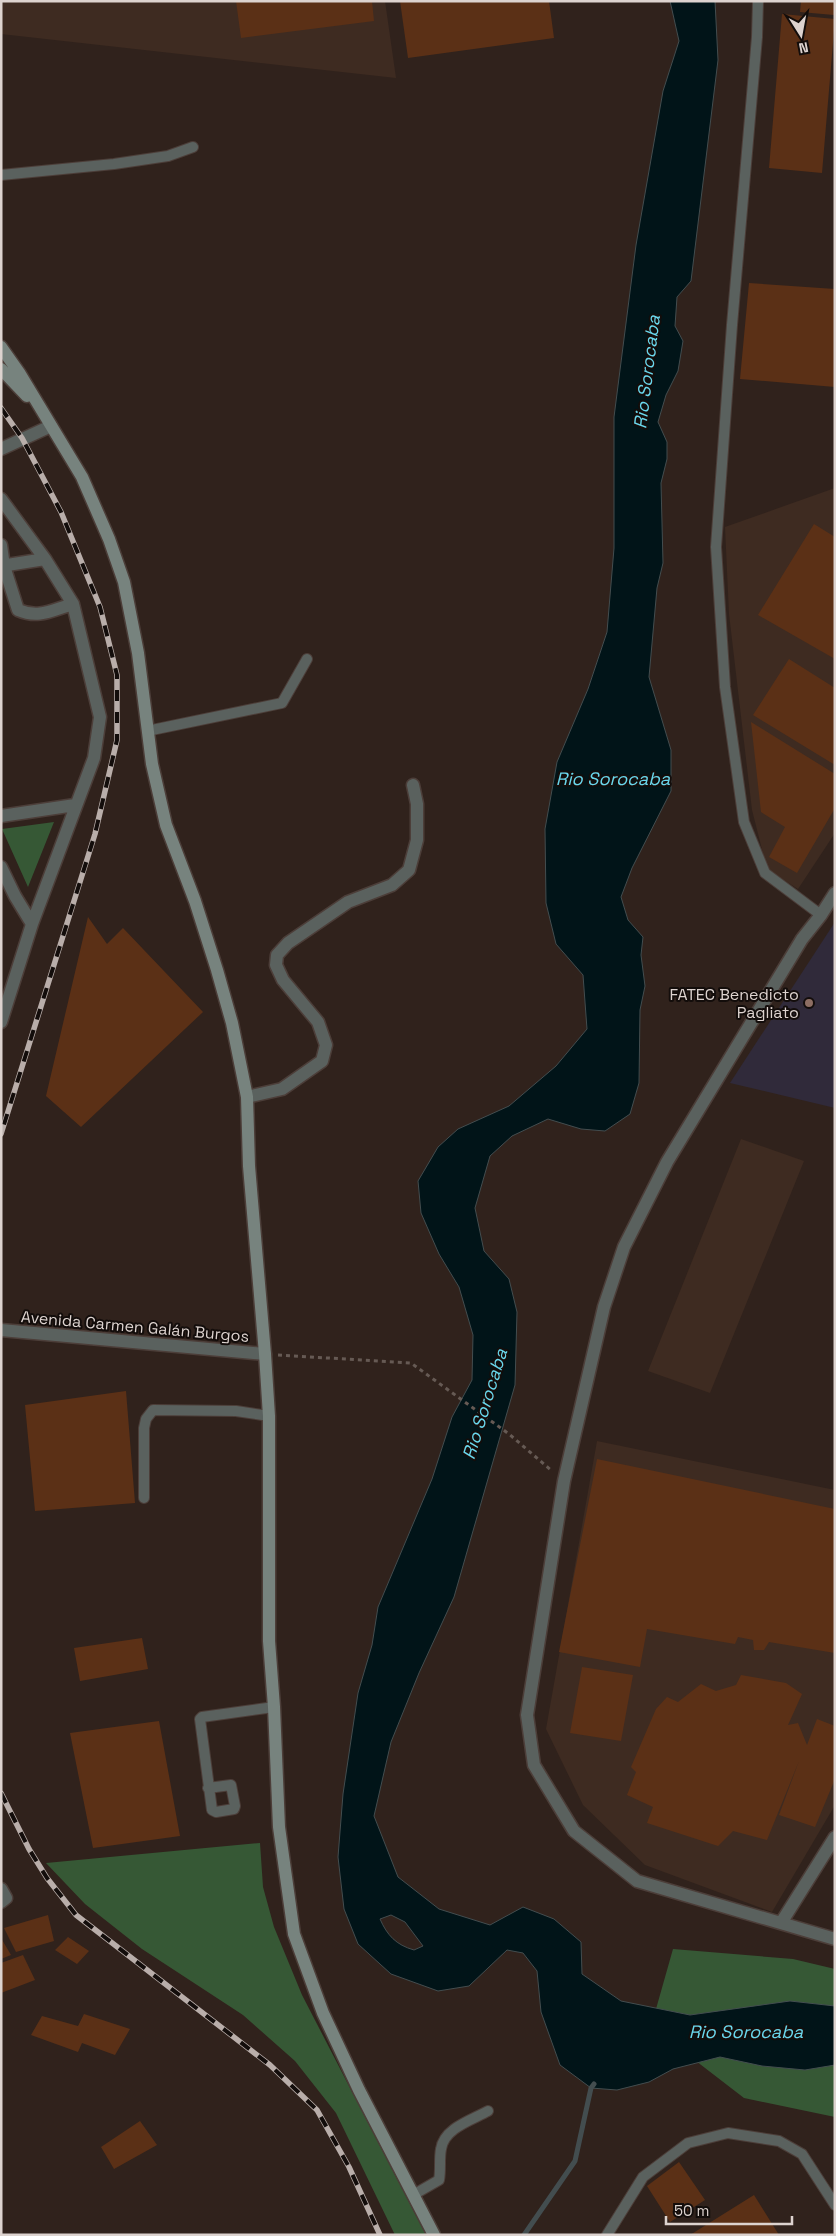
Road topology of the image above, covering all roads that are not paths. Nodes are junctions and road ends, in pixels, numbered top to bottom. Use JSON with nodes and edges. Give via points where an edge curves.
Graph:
{"nodes":[{"id":1,"x":758,"y":1,"type":"edge"},
{"id":2,"x":194,"y":147,"type":"dead end"},
{"id":3,"x":1,"y":175,"type":"edge"},
{"id":4,"x":1,"y":347,"type":"edge"},
{"id":5,"x":1,"y":369,"type":"edge"},
{"id":6,"x":42,"y":412,"type":"junction"},
{"id":7,"x":51,"y":426,"type":"junction"},
{"id":8,"x":1,"y":449,"type":"edge"},
{"id":9,"x":1,"y":499,"type":"edge"},
{"id":10,"x":1,"y":545,"type":"edge"},
{"id":11,"x":45,"y":559,"type":"junction"},
{"id":12,"x":3,"y":566,"type":"edge"},
{"id":13,"x":73,"y":604,"type":"junction"},
{"id":14,"x":307,"y":659,"type":"dead end"},
{"id":15,"x":147,"y":731,"type":"junction"},
{"id":16,"x":413,"y":786,"type":"dead end"},
{"id":17,"x":75,"y":804,"type":"junction"},
{"id":18,"x":1,"y":816,"type":"edge"},
{"id":19,"x":1,"y":867,"type":"edge"},
{"id":20,"x":835,"y":893,"type":"edge"},
{"id":21,"x":821,"y":915,"type":"junction"},
{"id":22,"x":32,"y":924,"type":"junction"},
{"id":23,"x":1,"y":1022,"type":"edge"},
{"id":24,"x":246,"y":1097,"type":"junction"},
{"id":25,"x":1,"y":1330,"type":"edge"},
{"id":26,"x":265,"y":1354,"type":"junction"},
{"id":27,"x":269,"y":1416,"type":"junction"},
{"id":28,"x":144,"y":1498,"type":"dead end"},
{"id":29,"x":274,"y":1707,"type":"junction"},
{"id":30,"x":208,"y":1788,"type":"dead end"},
{"id":31,"x":835,"y":1837,"type":"edge"},
{"id":32,"x":781,"y":1923,"type":"junction"},
{"id":33,"x":835,"y":1939,"type":"edge"},
{"id":34,"x":488,"y":2111,"type":"dead end"},
{"id":35,"x":413,"y":2195,"type":"junction"},
{"id":36,"x":835,"y":2205,"type":"edge"},
{"id":37,"x":434,"y":2235,"type":"edge"},
{"id":38,"x":607,"y":2235,"type":"edge"}],
"edges":[{"from":1,"to":21,"type":"lane","via":[[716,547],[724,687],[744,822],[765,873]]},
{"from":2,"to":3,"type":"lane","via":[[168,156],[114,164]]},
{"from":4,"to":6,"type":"main road"},
{"from":5,"to":6,"type":"main road"},
{"from":6,"to":7,"type":"main road"},
{"from":7,"to":8,"type":"street"},
{"from":7,"to":15,"type":"main road","via":[[82,477],[124,582],[138,653]]},
{"from":9,"to":11,"type":"street"},
{"from":10,"to":12,"type":"street"},
{"from":11,"to":12,"type":"street"},
{"from":11,"to":13,"type":"street"},
{"from":12,"to":13,"type":"street","via":[[18,610],[40,615]]},
{"from":13,"to":17,"type":"street","via":[[100,717],[94,758]]},
{"from":14,"to":15,"type":"lane","via":[[282,703]]},
{"from":15,"to":24,"type":"main road","via":[[166,825],[217,970],[232,1023]]},
{"from":16,"to":24,"type":"street","via":[[418,840],[409,870],[392,885],[348,902],[288,943],[277,955],[276,965],[283,980],[318,1022],[326,1045],[322,1061],[282,1089]]},
{"from":17,"to":18,"type":"street"},
{"from":17,"to":22,"type":"street"},
{"from":19,"to":22,"type":"street"},
{"from":20,"to":21,"type":"street"},
{"from":21,"to":32,"type":"street","via":[[802,939],[667,1162],[624,1246],[604,1307],[564,1482],[526,1715],[534,1765],[574,1830],[637,1881]]},
{"from":22,"to":23,"type":"street"},
{"from":24,"to":26,"type":"main road"},
{"from":25,"to":26,"type":"street","name":"Avenida Carmen Galán Burgos"},
{"from":26,"to":27,"type":"main road"},
{"from":27,"to":28,"type":"lane","via":[[236,1411],[153,1410],[146,1418],[144,1428]]},
{"from":27,"to":29,"type":"main road","via":[[269,1640]]},
{"from":29,"to":30,"type":"lane","via":[[200,1719]]},
{"from":29,"to":35,"type":"main road","via":[[279,1827],[294,1934],[323,2013]]},
{"from":31,"to":32,"type":"street"},
{"from":32,"to":33,"type":"street"},
{"from":34,"to":35,"type":"lane","via":[[451,2131],[441,2148],[439,2180]]},
{"from":35,"to":37,"type":"main road"},
{"from":36,"to":38,"type":"lane","via":[[802,2154],[779,2141],[728,2133],[688,2143],[643,2177]]}]}
